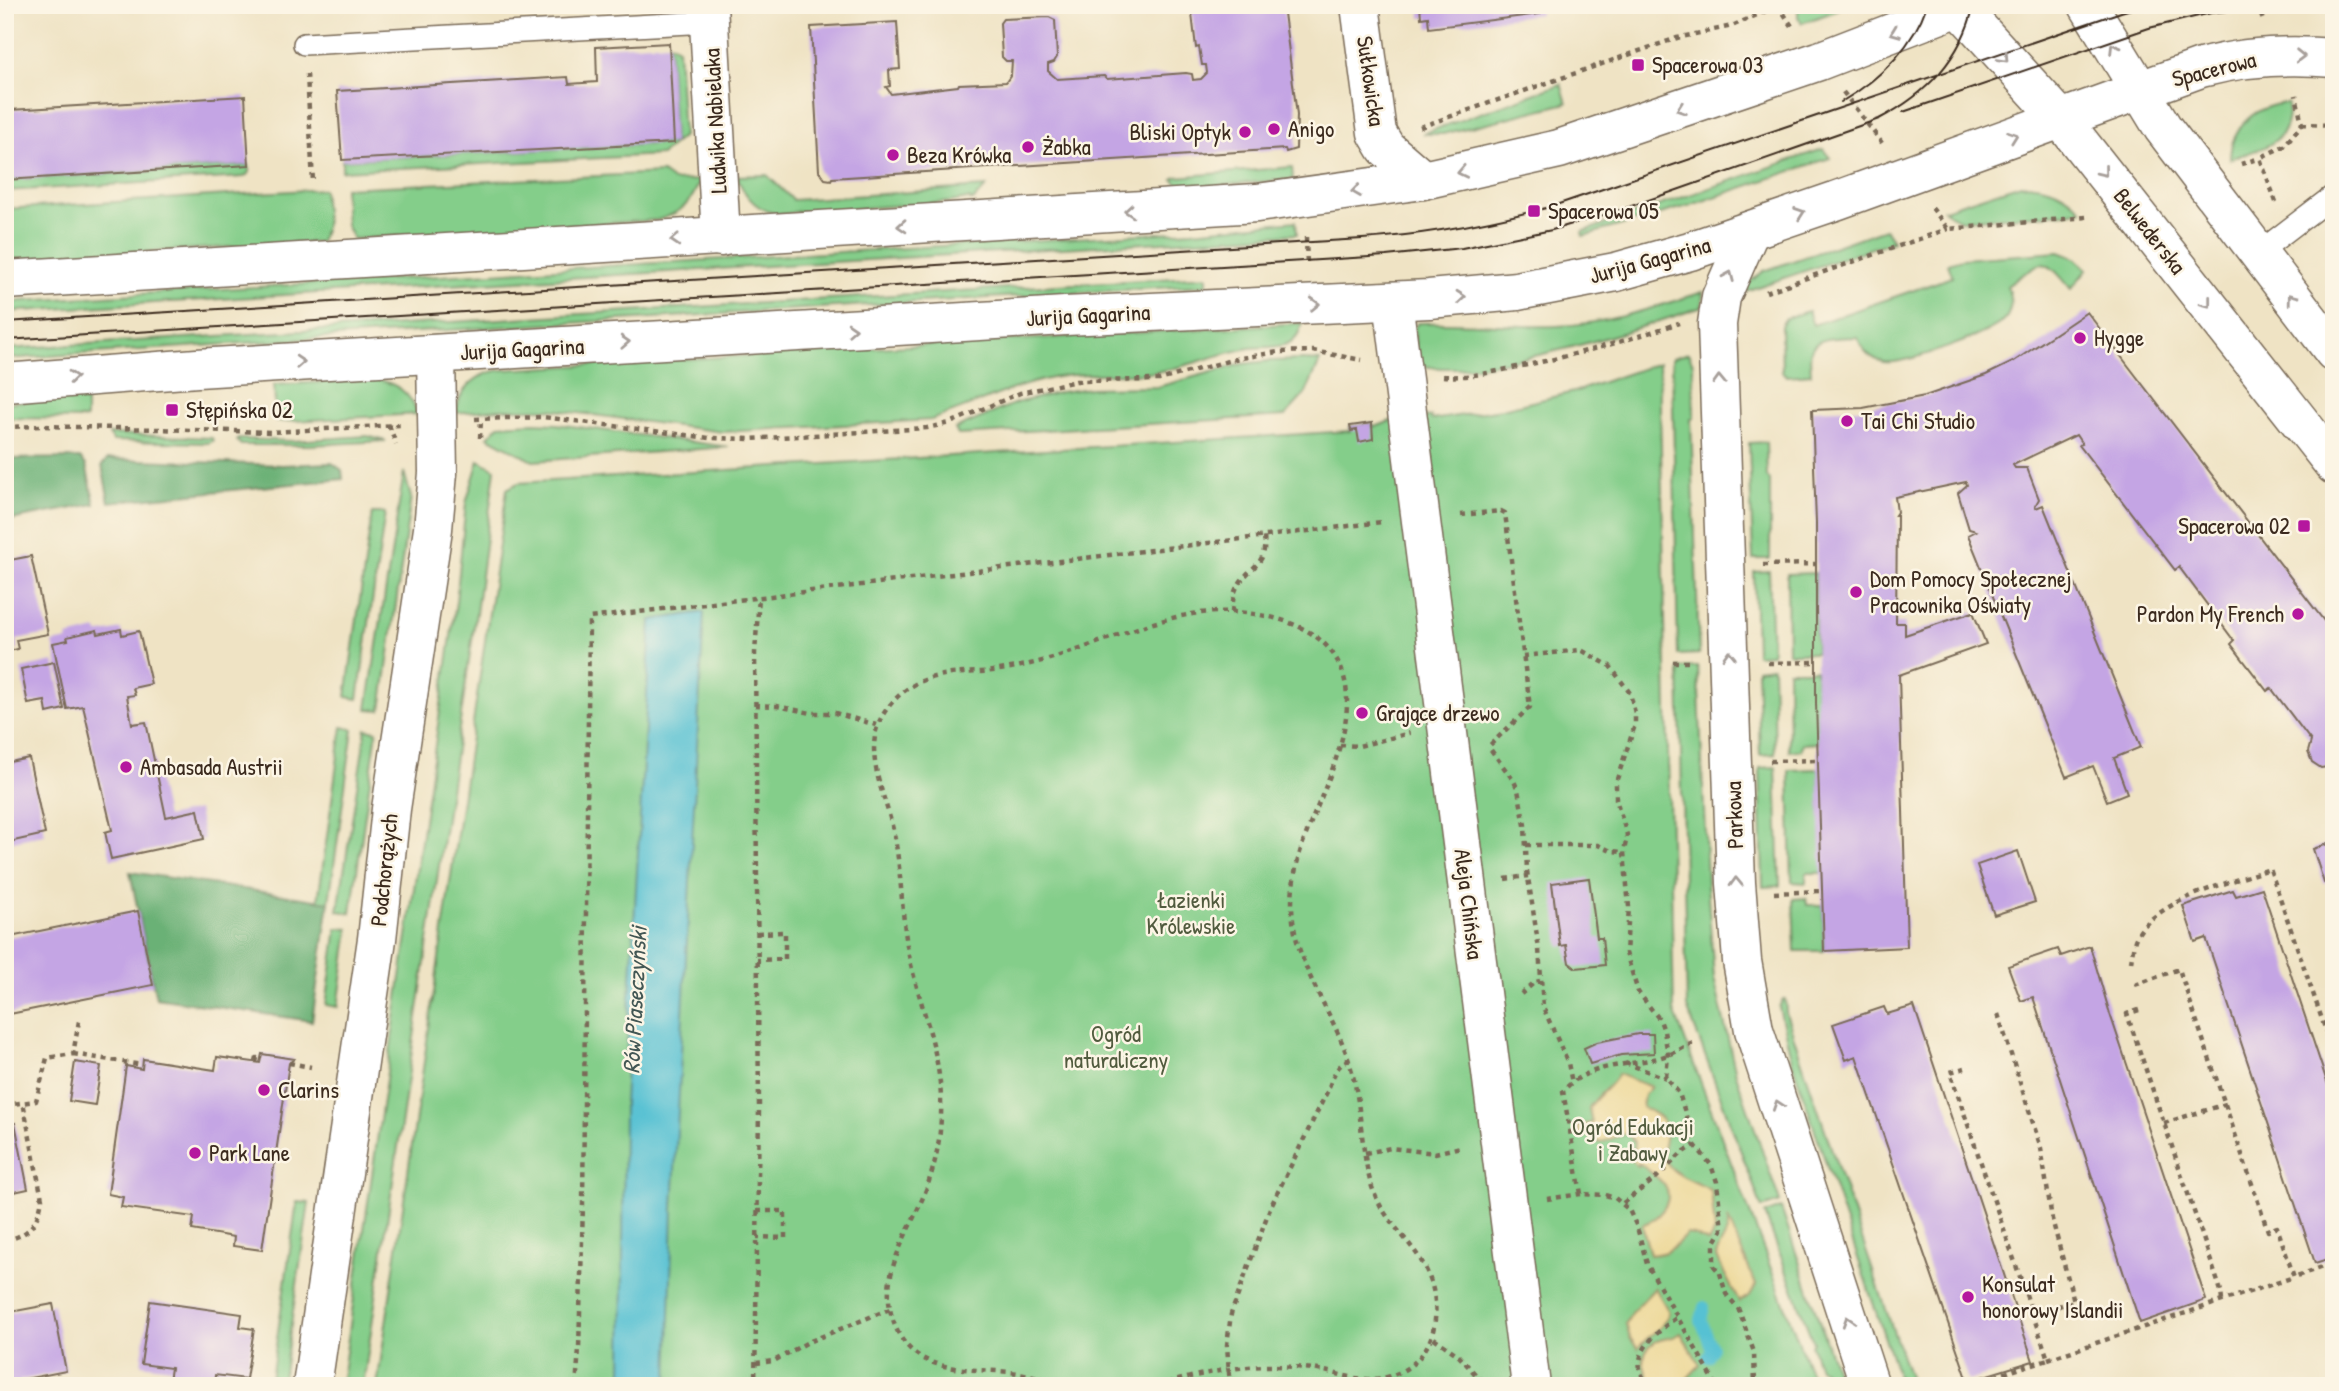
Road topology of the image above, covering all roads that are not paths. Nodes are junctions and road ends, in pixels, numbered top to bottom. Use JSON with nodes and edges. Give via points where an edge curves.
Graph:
{"nodes":[{"id":1,"x":1360,"y":5,"type":"edge"},
{"id":2,"x":2088,"y":5,"type":"edge"},
{"id":3,"x":1960,"y":6,"type":"edge"},
{"id":4,"x":708,"y":13,"type":"edge"},
{"id":5,"x":304,"y":44,"type":"dead end"},
{"id":6,"x":2334,"y":58,"type":"edge"},
{"id":7,"x":2138,"y":90,"type":"junction"},
{"id":8,"x":2061,"y":118,"type":"junction"},
{"id":9,"x":1423,"y":180,"type":"junction"},
{"id":10,"x":2334,"y":195,"type":"edge"},
{"id":11,"x":1750,"y":230,"type":"junction"},
{"id":12,"x":721,"y":237,"type":"junction"},
{"id":13,"x":2258,"y":253,"type":"junction"},
{"id":14,"x":5,"y":280,"type":"edge"},
{"id":15,"x":1393,"y":301,"type":"junction"},
{"id":16,"x":2334,"y":352,"type":"edge"},
{"id":17,"x":436,"y":354,"type":"junction"},
{"id":18,"x":5,"y":383,"type":"edge"},
{"id":19,"x":2334,"y":465,"type":"edge"},
{"id":20,"x":312,"y":1386,"type":"edge"},
{"id":21,"x":1531,"y":1386,"type":"edge"},
{"id":22,"x":1870,"y":1386,"type":"edge"}],
"edges":[{"from":1,"to":9,"type":"main road","name":"Sułkowicka","via":[[1377,133],[1386,148]]},
{"from":7,"to":2,"type":"main road","one_way":true},
{"from":3,"to":8,"type":"main road","name":"Belwederska","one_way":true},
{"from":3,"to":9,"type":"main road","one_way":true,"via":[[1637,124],[1525,158]]},
{"from":4,"to":5,"type":"lane"},
{"from":4,"to":12,"type":"main road","name":"Ludwika Nabielaka"},
{"from":7,"to":6,"type":"main road","name":"Spacerowa","one_way":true,"via":[[2240,58]]},
{"from":7,"to":8,"type":"main road","name":"Jurija Gagarina"},
{"from":7,"to":13,"type":"main road"},
{"from":11,"to":8,"type":"main road","name":"Jurija Gagarina","one_way":true},
{"from":8,"to":19,"type":"main road","name":"Belwederska","one_way":true},
{"from":9,"to":12,"type":"main road","one_way":true,"via":[[1257,203]]},
{"from":10,"to":13,"type":"lane"},
{"from":15,"to":11,"type":"main road","name":"Jurija Gagarina","one_way":true,"via":[[1494,294],[1566,282],[1638,266]]},
{"from":22,"to":11,"type":"main road","name":"Parkowa","one_way":true,"via":[[1766,1070],[1742,961],[1717,324],[1721,296]]},
{"from":12,"to":14,"type":"main road","one_way":true},
{"from":16,"to":13,"type":"main road","one_way":true},
{"from":17,"to":15,"type":"main road","name":"Jurija Gagarina","one_way":true},
{"from":15,"to":21,"type":"main road","name":"Aleja Chińska"},
{"from":18,"to":17,"type":"main road","name":"Jurija Gagarina","one_way":true},
{"from":17,"to":20,"type":"main road","name":"Podchorążych","via":[[438,473],[433,529]]}]}
